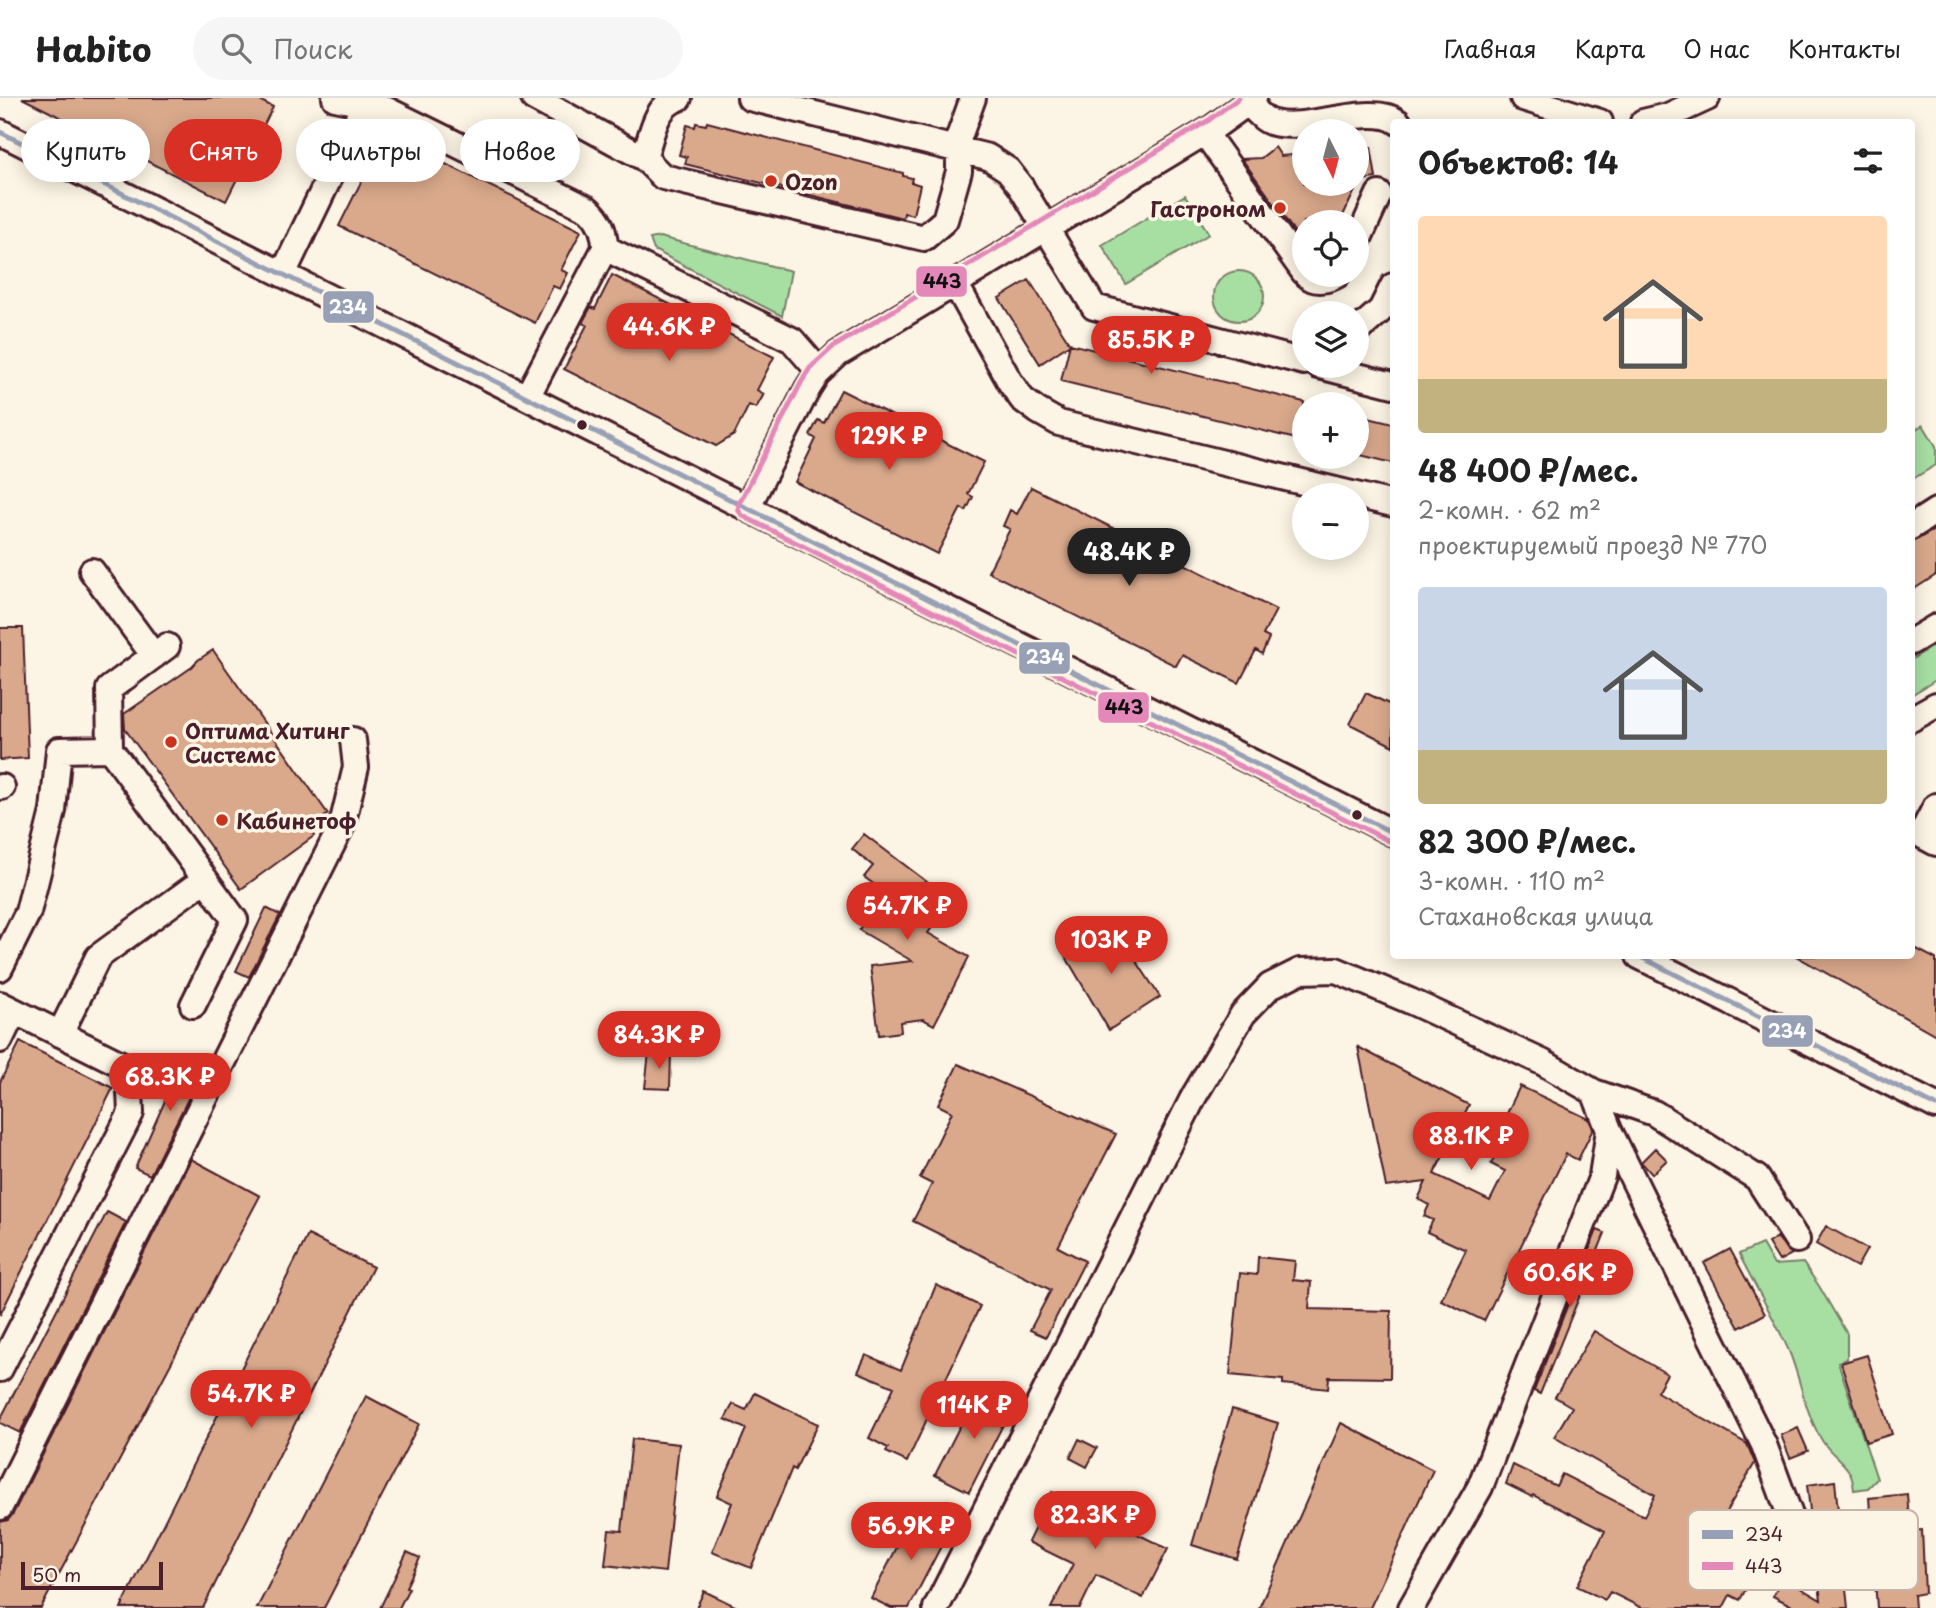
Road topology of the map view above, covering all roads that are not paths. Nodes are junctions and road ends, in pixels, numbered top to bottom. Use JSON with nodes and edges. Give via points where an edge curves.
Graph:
{"nodes":[{"id":1,"x":335,"y":98,"type":"edge"},
{"id":2,"x":534,"y":98,"type":"edge"},
{"id":3,"x":679,"y":98,"type":"edge"},
{"id":4,"x":750,"y":98,"type":"edge"},
{"id":5,"x":973,"y":98,"type":"edge"},
{"id":6,"x":1523,"y":98,"type":"edge"},
{"id":7,"x":1707,"y":98,"type":"edge"},
{"id":8,"x":1251,"y":100,"type":"edge"},
{"id":9,"x":370,"y":101,"type":"edge"},
{"id":10,"x":1394,"y":119,"type":"edge"},
{"id":11,"x":1590,"y":119,"type":"edge"},
{"id":12,"x":1656,"y":119,"type":"edge"},
{"id":13,"x":0,"y":132,"type":"edge"},
{"id":14,"x":1205,"y":133,"type":"junction"},
{"id":15,"x":959,"y":150,"type":"junction"},
{"id":16,"x":645,"y":158,"type":"junction"},
{"id":17,"x":1379,"y":194,"type":"dead end"},
{"id":18,"x":1369,"y":216,"type":"edge"},
{"id":19,"x":1046,"y":228,"type":"junction"},
{"id":20,"x":605,"y":248,"type":"junction"},
{"id":21,"x":1292,"y":255,"type":"edge"},
{"id":22,"x":283,"y":274,"type":"junction"},
{"id":23,"x":955,"y":283,"type":"junction"},
{"id":24,"x":1390,"y":292,"type":"edge"},
{"id":25,"x":1369,"y":321,"type":"edge"},
{"id":26,"x":1292,"y":359,"type":"edge"},
{"id":27,"x":819,"y":371,"type":"junction"},
{"id":28,"x":1369,"y":378,"type":"edge"},
{"id":29,"x":1390,"y":384,"type":"edge"},
{"id":30,"x":527,"y":397,"type":"junction"},
{"id":31,"x":1390,"y":503,"type":"edge"},
{"id":32,"x":747,"y":508,"type":"junction"},
{"id":33,"x":1936,"y":511,"type":"edge"},
{"id":34,"x":1915,"y":524,"type":"edge"},
{"id":35,"x":92,"y":571,"type":"dead end"},
{"id":36,"x":1936,"y":627,"type":"edge"},
{"id":37,"x":1915,"y":640,"type":"edge"},
{"id":38,"x":353,"y":740,"type":"dead end"},
{"id":39,"x":110,"y":749,"type":"junction"},
{"id":40,"x":1936,"y":806,"type":"edge"},
{"id":41,"x":1390,"y":831,"type":"edge"},
{"id":42,"x":1936,"y":843,"type":"edge"},
{"id":43,"x":205,"y":879,"type":"junction"},
{"id":44,"x":1645,"y":959,"type":"edge"},
{"id":45,"x":0,"y":968,"type":"edge"},
{"id":46,"x":193,"y":1004,"type":"dead end"},
{"id":47,"x":7,"y":1007,"type":"edge"},
{"id":48,"x":60,"y":1034,"type":"junction"},
{"id":49,"x":0,"y":1040,"type":"edge"},
{"id":50,"x":1594,"y":1092,"type":"junction"},
{"id":51,"x":1936,"y":1106,"type":"edge"},
{"id":52,"x":1609,"y":1130,"type":"junction"},
{"id":53,"x":1797,"y":1240,"type":"dead end"},
{"id":54,"x":0,"y":1369,"type":"edge"},
{"id":55,"x":0,"y":1507,"type":"edge"},
{"id":56,"x":1788,"y":1510,"type":"edge"},
{"id":57,"x":936,"y":1608,"type":"edge"},
{"id":58,"x":1411,"y":1608,"type":"edge"}],
"edges":[{"from":1,"to":9,"type":"street"},
{"from":2,"to":16,"type":"street"},
{"from":3,"to":16,"type":"street","via":[[660,109]]},
{"from":4,"to":15,"type":"street"},
{"from":5,"to":15,"type":"street"},
{"from":6,"to":11,"type":"street"},
{"from":7,"to":12,"type":"street"},
{"from":8,"to":10,"type":"street","via":[[1273,123],[1373,115]]},
{"from":8,"to":14,"type":"street"},
{"from":9,"to":20,"type":"street","via":[[588,209],[599,222]]},
{"from":9,"to":22,"type":"street"},
{"from":13,"to":22,"type":"street"},
{"from":14,"to":19,"type":"street"},
{"from":14,"to":21,"type":"street"},
{"from":15,"to":16,"type":"street","via":[[959,171],[945,220],[923,238],[663,177]]},
{"from":15,"to":19,"type":"street","via":[[988,157],[1008,170]]},
{"from":17,"to":18,"type":"street"},
{"from":19,"to":23,"type":"street"},
{"from":19,"to":26,"type":"street","via":[[1094,307]]},
{"from":20,"to":27,"type":"street","via":[[792,340]]},
{"from":20,"to":30,"type":"street"},
{"from":22,"to":30,"type":"street"},
{"from":23,"to":27,"type":"street","via":[[838,354]]},
{"from":23,"to":31,"type":"street","via":[[1022,399],[1059,423]]},
{"from":24,"to":25,"type":"street"},
{"from":27,"to":32,"type":"street"},
{"from":28,"to":29,"type":"street"},
{"from":30,"to":32,"type":"street"},
{"from":32,"to":41,"type":"street"},
{"from":33,"to":34,"type":"street"},
{"from":35,"to":39,"type":"street","via":[[161,651],[109,689]]},
{"from":36,"to":37,"type":"street"},
{"from":38,"to":55,"type":"street","via":[[356,766],[342,825]]},
{"from":39,"to":43,"type":"street"},
{"from":39,"to":45,"type":"street","via":[[59,750],[53,811],[28,912]]},
{"from":40,"to":42,"type":"street","via":[[1921,835]]},
{"from":43,"to":46,"type":"street","via":[[235,920]]},
{"from":43,"to":48,"type":"street","via":[[99,957]]},
{"from":44,"to":51,"type":"street"},
{"from":47,"to":48,"type":"street"},
{"from":47,"to":49,"type":"street"},
{"from":48,"to":54,"type":"street","via":[[129,1068],[131,1113]]},
{"from":50,"to":52,"type":"street"},
{"from":50,"to":53,"type":"street","via":[[1654,1113],[1758,1178]]},
{"from":50,"to":57,"type":"street","via":[[1542,1062],[1336,970],[1300,971],[1270,986],[1243,1014],[1194,1096]]},
{"from":52,"to":56,"type":"street","via":[[1764,1445]]},
{"from":52,"to":58,"type":"street","via":[[1602,1176],[1480,1487]]}]}
